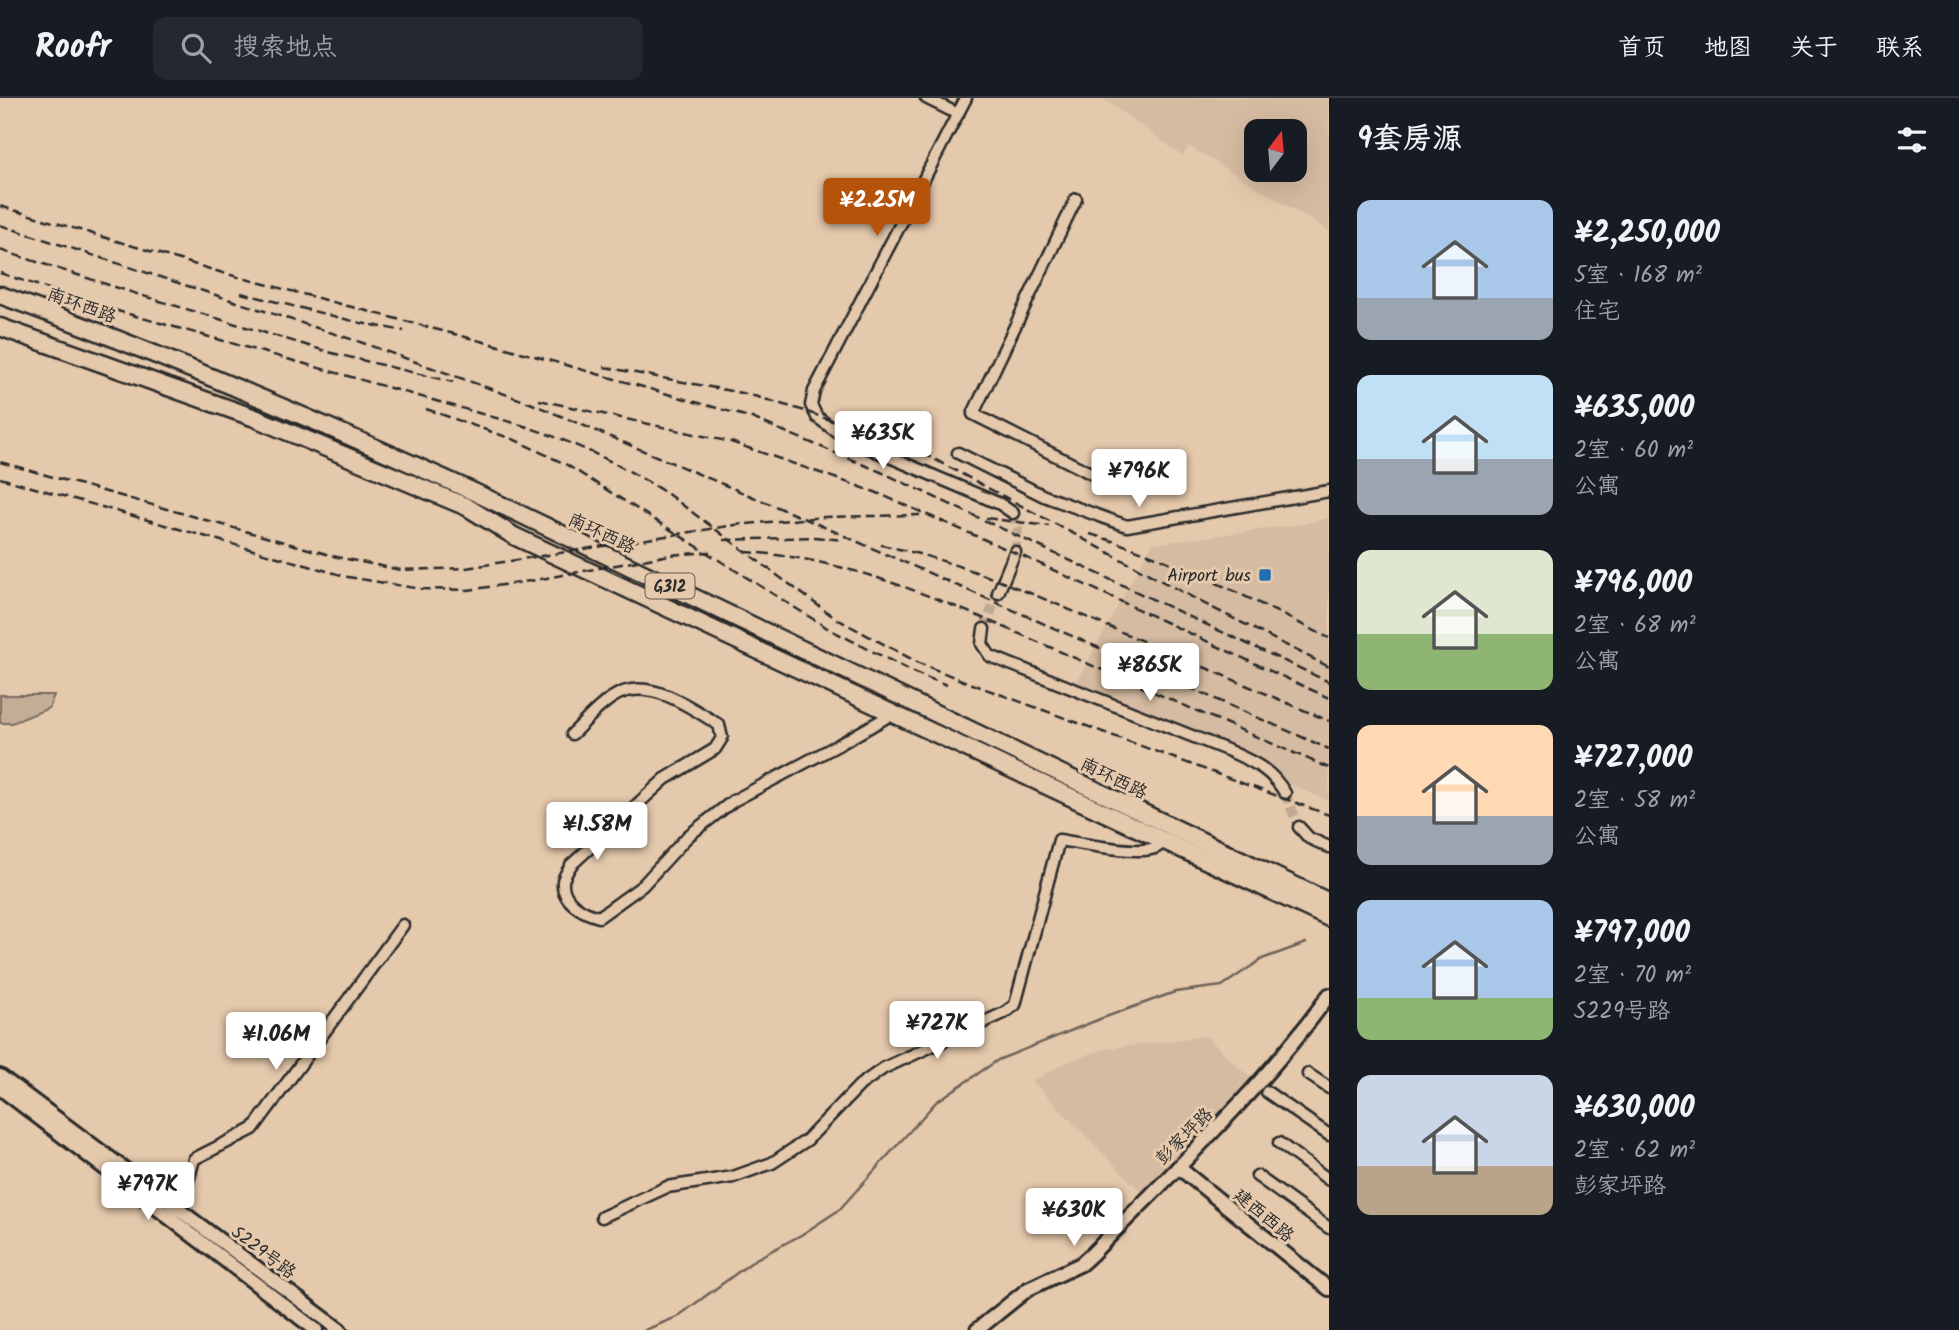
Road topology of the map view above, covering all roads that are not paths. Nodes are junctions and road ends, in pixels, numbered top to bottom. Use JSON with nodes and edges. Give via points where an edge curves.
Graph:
{"nodes":[{"id":1,"x":926,"y":98,"type":"edge"},
{"id":2,"x":966,"y":98,"type":"edge"},
{"id":3,"x":958,"y":114,"type":"junction"},
{"id":4,"x":1076,"y":199,"type":"dead end"},
{"id":5,"x":0,"y":295,"type":"edge"},
{"id":6,"x":0,"y":327,"type":"edge"},
{"id":7,"x":958,"y":453,"type":"dead end"},
{"id":8,"x":1114,"y":485,"type":"dead end"},
{"id":9,"x":1329,"y":491,"type":"edge"},
{"id":10,"x":1013,"y":513,"type":"dead end"},
{"id":11,"x":1015,"y":552,"type":"tunnel mouth"},
{"id":12,"x":998,"y":593,"type":"tunnel mouth"},
{"id":13,"x":984,"y":629,"type":"tunnel mouth"},
{"id":14,"x":894,"y":712,"type":"junction"},
{"id":15,"x":572,"y":734,"type":"dead end"},
{"id":16,"x":1285,"y":793,"type":"tunnel mouth"},
{"id":17,"x":1299,"y":827,"type":"tunnel mouth"},
{"id":18,"x":1165,"y":840,"type":"junction"},
{"id":19,"x":1329,"y":847,"type":"edge"},
{"id":20,"x":1329,"y":902,"type":"edge"},
{"id":21,"x":1329,"y":918,"type":"edge"},
{"id":22,"x":403,"y":925,"type":"dead end"},
{"id":23,"x":1329,"y":995,"type":"edge"},
{"id":24,"x":1308,"y":1074,"type":"dead end"},
{"id":25,"x":0,"y":1076,"type":"edge"},
{"id":26,"x":0,"y":1088,"type":"edge"},
{"id":27,"x":1329,"y":1088,"type":"edge"},
{"id":28,"x":1267,"y":1092,"type":"dead end"},
{"id":29,"x":1329,"y":1135,"type":"edge"},
{"id":30,"x":1279,"y":1143,"type":"dead end"},
{"id":31,"x":1178,"y":1167,"type":"junction"},
{"id":32,"x":1257,"y":1175,"type":"dead end"},
{"id":33,"x":1329,"y":1180,"type":"edge"},
{"id":34,"x":173,"y":1213,"type":"junction"},
{"id":35,"x":602,"y":1217,"type":"dead end"},
{"id":36,"x":1329,"y":1228,"type":"edge"},
{"id":37,"x":1329,"y":1289,"type":"edge"},
{"id":38,"x":316,"y":1330,"type":"edge"},
{"id":39,"x":340,"y":1330,"type":"edge"},
{"id":40,"x":977,"y":1330,"type":"edge"}],
"edges":[{"from":1,"to":3,"type":"street"},
{"from":2,"to":3,"type":"street"},
{"from":3,"to":10,"type":"street","via":[[814,391],[811,405],[817,417],[845,438]]},
{"from":4,"to":8,"type":"street","via":[[973,414]]},
{"from":5,"to":20,"type":"highway","name":"南环西路","number":"G312","via":[[352,436]]},
{"from":6,"to":14,"type":"highway","name":"南环西路","number":"G312","via":[[255,418],[467,507],[514,536]]},
{"from":7,"to":9,"type":"street","via":[[1044,496],[1127,526]]},
{"from":11,"to":12,"type":"street"},
{"from":13,"to":16,"type":"street","via":[[982,644],[990,656],[1258,765],[1275,776]]},
{"from":14,"to":15,"type":"street","via":[[733,801],[688,836],[642,886],[599,918],[575,907],[565,891],[563,880],[571,865],[665,779],[715,749],[722,738],[719,725],[683,703],[644,688],[614,696]]},
{"from":14,"to":18,"type":"highway","name":"南环西路","number":"G312"},
{"from":17,"to":19,"type":"street","via":[[1309,838]]},
{"from":18,"to":21,"type":"highway","name":"南环西路","number":"G312"},
{"from":18,"to":35,"type":"street","via":[[1160,847],[1125,849],[1059,840],[1015,1005],[884,1068],[860,1085],[807,1140],[772,1163],[733,1177],[667,1187]]},
{"from":22,"to":34,"type":"street","via":[[253,1129],[194,1159],[184,1196]]},
{"from":23,"to":31,"type":"street","name":"彭家坪路","via":[[1242,1104]]},
{"from":24,"to":27,"type":"street"},
{"from":25,"to":34,"type":"street","name":"S229号路"},
{"from":26,"to":34,"type":"street","name":"S229号路"},
{"from":28,"to":29,"type":"street"},
{"from":30,"to":33,"type":"street"},
{"from":31,"to":37,"type":"street","name":"建西西路"},
{"from":31,"to":40,"type":"street","name":"彭家坪路","via":[[1081,1264],[1028,1289]]},
{"from":32,"to":36,"type":"street"},
{"from":34,"to":38,"type":"street","name":"S229号路"},
{"from":34,"to":39,"type":"street","name":"S229号路"}]}
